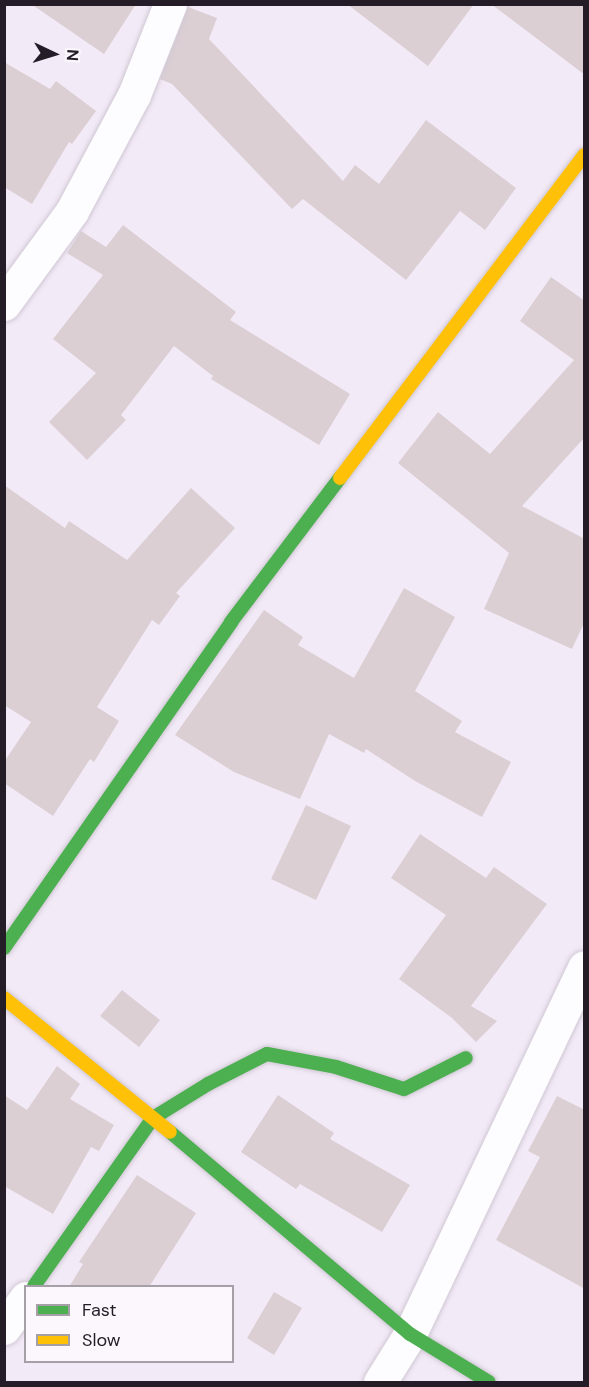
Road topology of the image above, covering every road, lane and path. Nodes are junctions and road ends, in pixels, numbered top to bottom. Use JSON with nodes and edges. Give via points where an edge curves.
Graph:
{"nodes":[{"id":1,"x":170,"y":4,"type":"edge"},
{"id":2,"x":585,"y":155,"type":"edge"},
{"id":3,"x":4,"y":304,"type":"edge"},
{"id":4,"x":4,"y":948,"type":"edge"},
{"id":5,"x":584,"y":969,"type":"edge"},
{"id":6,"x":4,"y":998,"type":"edge"},
{"id":7,"x":466,"y":1058,"type":"dead end"},
{"id":8,"x":153,"y":1118,"type":"junction"},
{"id":9,"x":35,"y":1285,"type":"edge"},
{"id":10,"x":24,"y":1301,"type":"edge"},
{"id":11,"x":4,"y":1328,"type":"edge"},
{"id":12,"x":410,"y":1334,"type":"junction"},
{"id":13,"x":380,"y":1383,"type":"edge"},
{"id":14,"x":489,"y":1383,"type":"edge"}],
"edges":[{"from":1,"to":3,"type":"street","via":[[134,95],[72,211]]},
{"from":2,"to":4,"type":"street","via":[[231,622]]},
{"from":5,"to":12,"type":"street"},
{"from":6,"to":8,"type":"street"},
{"from":7,"to":8,"type":"street","via":[[404,1089],[336,1067],[267,1054]]},
{"from":8,"to":9,"type":"street"},
{"from":8,"to":12,"type":"street"},
{"from":10,"to":11,"type":"street"},
{"from":12,"to":13,"type":"street"},
{"from":12,"to":14,"type":"street"}]}
